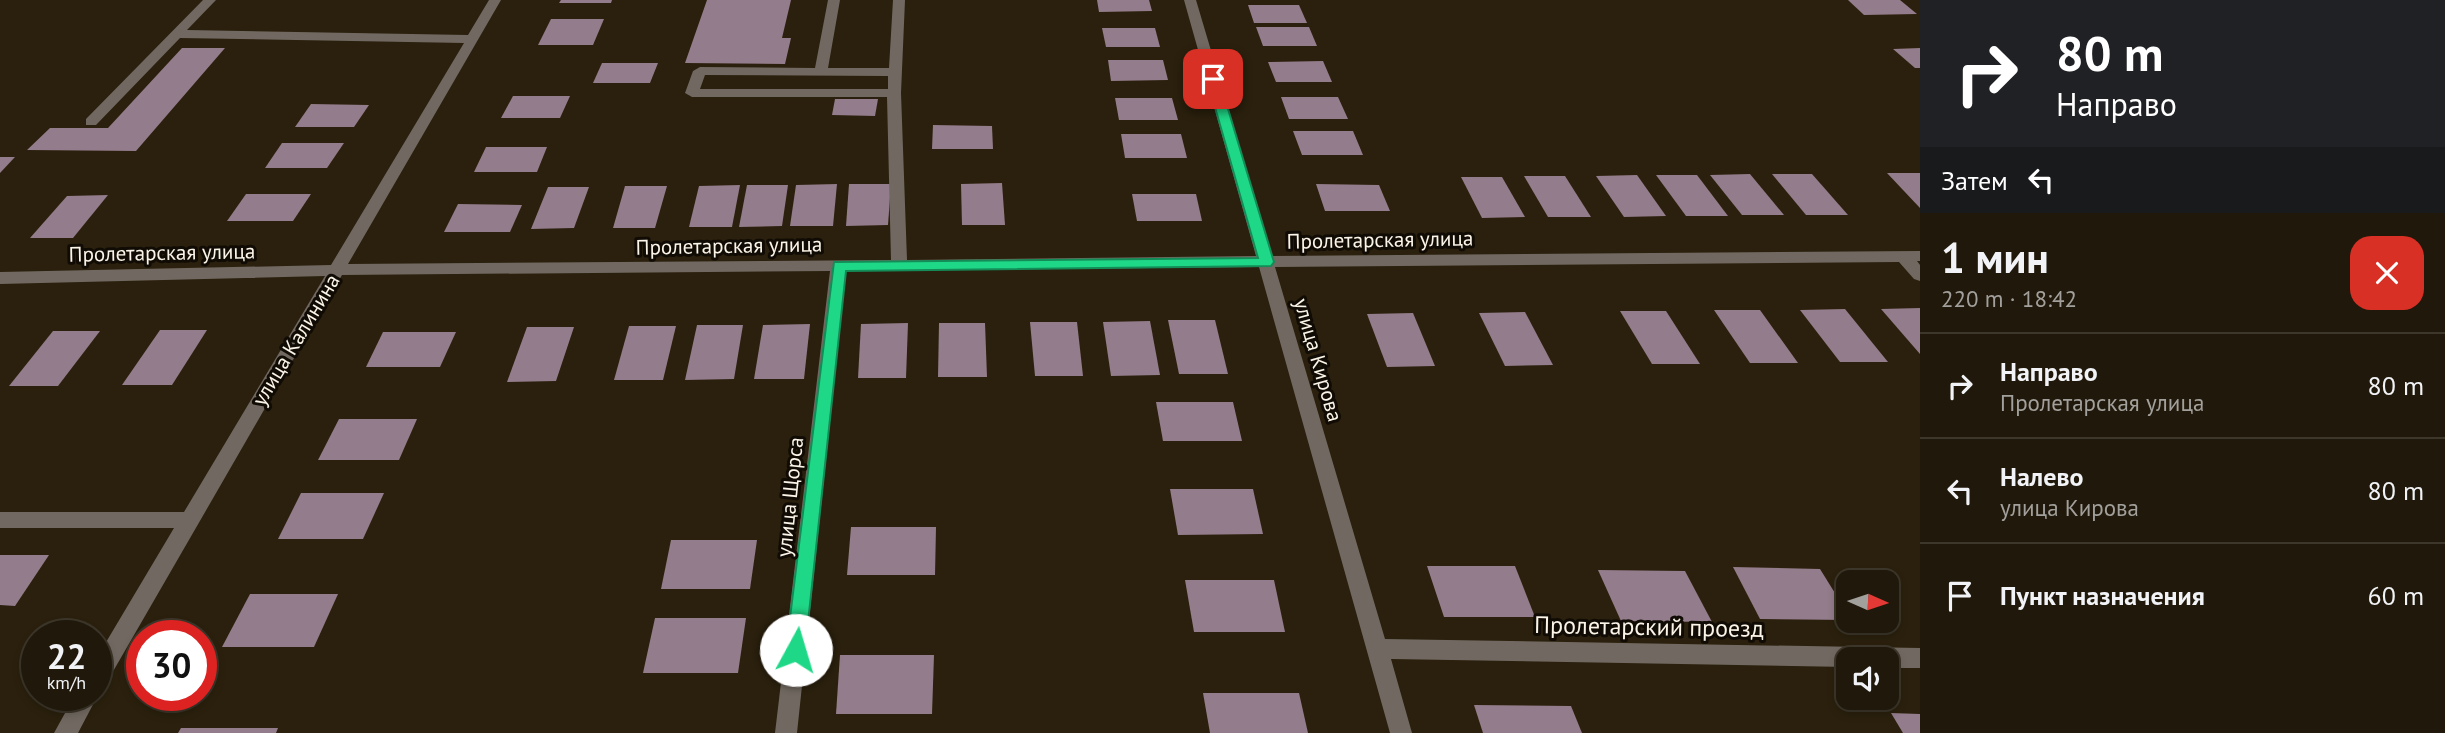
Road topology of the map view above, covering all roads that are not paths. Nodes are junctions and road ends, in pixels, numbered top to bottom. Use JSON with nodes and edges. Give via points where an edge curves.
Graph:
{"nodes":[{"id":1,"x":210,"y":0,"type":"edge"},
{"id":2,"x":495,"y":0,"type":"edge"},
{"id":3,"x":834,"y":0,"type":"edge"},
{"id":4,"x":899,"y":0,"type":"edge"},
{"id":5,"x":1190,"y":0,"type":"edge"},
{"id":6,"x":177,"y":34,"type":"junction"},
{"id":7,"x":472,"y":39,"type":"junction"},
{"id":8,"x":821,"y":71,"type":"junction"},
{"id":9,"x":894,"y":72,"type":"junction"},
{"id":10,"x":894,"y":93,"type":"junction"},
{"id":11,"x":91,"y":122,"type":"dead end"},
{"id":12,"x":1902,"y":256,"type":"junction"},
{"id":13,"x":1920,"y":256,"type":"edge"},
{"id":14,"x":1266,"y":262,"type":"junction"},
{"id":15,"x":899,"y":265,"type":"junction"},
{"id":16,"x":839,"y":266,"type":"junction"},
{"id":17,"x":337,"y":270,"type":"junction"},
{"id":18,"x":1920,"y":275,"type":"edge"},
{"id":19,"x":0,"y":278,"type":"edge"},
{"id":20,"x":0,"y":520,"type":"edge"},
{"id":21,"x":190,"y":520,"type":"junction"},
{"id":22,"x":1377,"y":649,"type":"junction"},
{"id":23,"x":112,"y":653,"type":"edge"},
{"id":24,"x":1920,"y":658,"type":"edge"},
{"id":25,"x":78,"y":711,"type":"edge"},
{"id":26,"x":65,"y":733,"type":"edge"},
{"id":27,"x":786,"y":733,"type":"edge"},
{"id":28,"x":1401,"y":733,"type":"edge"}],
"edges":[{"from":1,"to":6,"type":"street"},
{"from":2,"to":7,"type":"street","name":"улица Калинина"},
{"from":3,"to":8,"type":"street"},
{"from":4,"to":9,"type":"street"},
{"from":5,"to":14,"type":"street","name":"улица Кирова"},
{"from":6,"to":7,"type":"street"},
{"from":6,"to":11,"type":"street"},
{"from":7,"to":17,"type":"street","name":"улица Калинина"},
{"from":8,"to":9,"type":"street"},
{"from":8,"to":10,"type":"street","via":[[700,71],[692,93]]},
{"from":9,"to":10,"type":"street"},
{"from":10,"to":15,"type":"street"},
{"from":12,"to":13,"type":"street","name":"Пролетарская улица"},
{"from":12,"to":14,"type":"street","name":"Пролетарская улица"},
{"from":12,"to":18,"type":"street"},
{"from":14,"to":15,"type":"street","name":"Пролетарская улица"},
{"from":14,"to":22,"type":"street","name":"улица Кирова"},
{"from":15,"to":16,"type":"street","name":"Пролетарская улица"},
{"from":16,"to":17,"type":"street","name":"Пролетарская улица"},
{"from":16,"to":27,"type":"street","name":"улица Щорса"},
{"from":17,"to":19,"type":"street","name":"Пролетарская улица"},
{"from":17,"to":21,"type":"street","name":"улица Калинина"},
{"from":20,"to":21,"type":"street"},
{"from":21,"to":23,"type":"street","name":"улица Калинина"},
{"from":22,"to":24,"type":"street","name":"Пролетарский проезд"},
{"from":22,"to":28,"type":"street","name":"улица Кирова"},
{"from":25,"to":26,"type":"street"}]}
